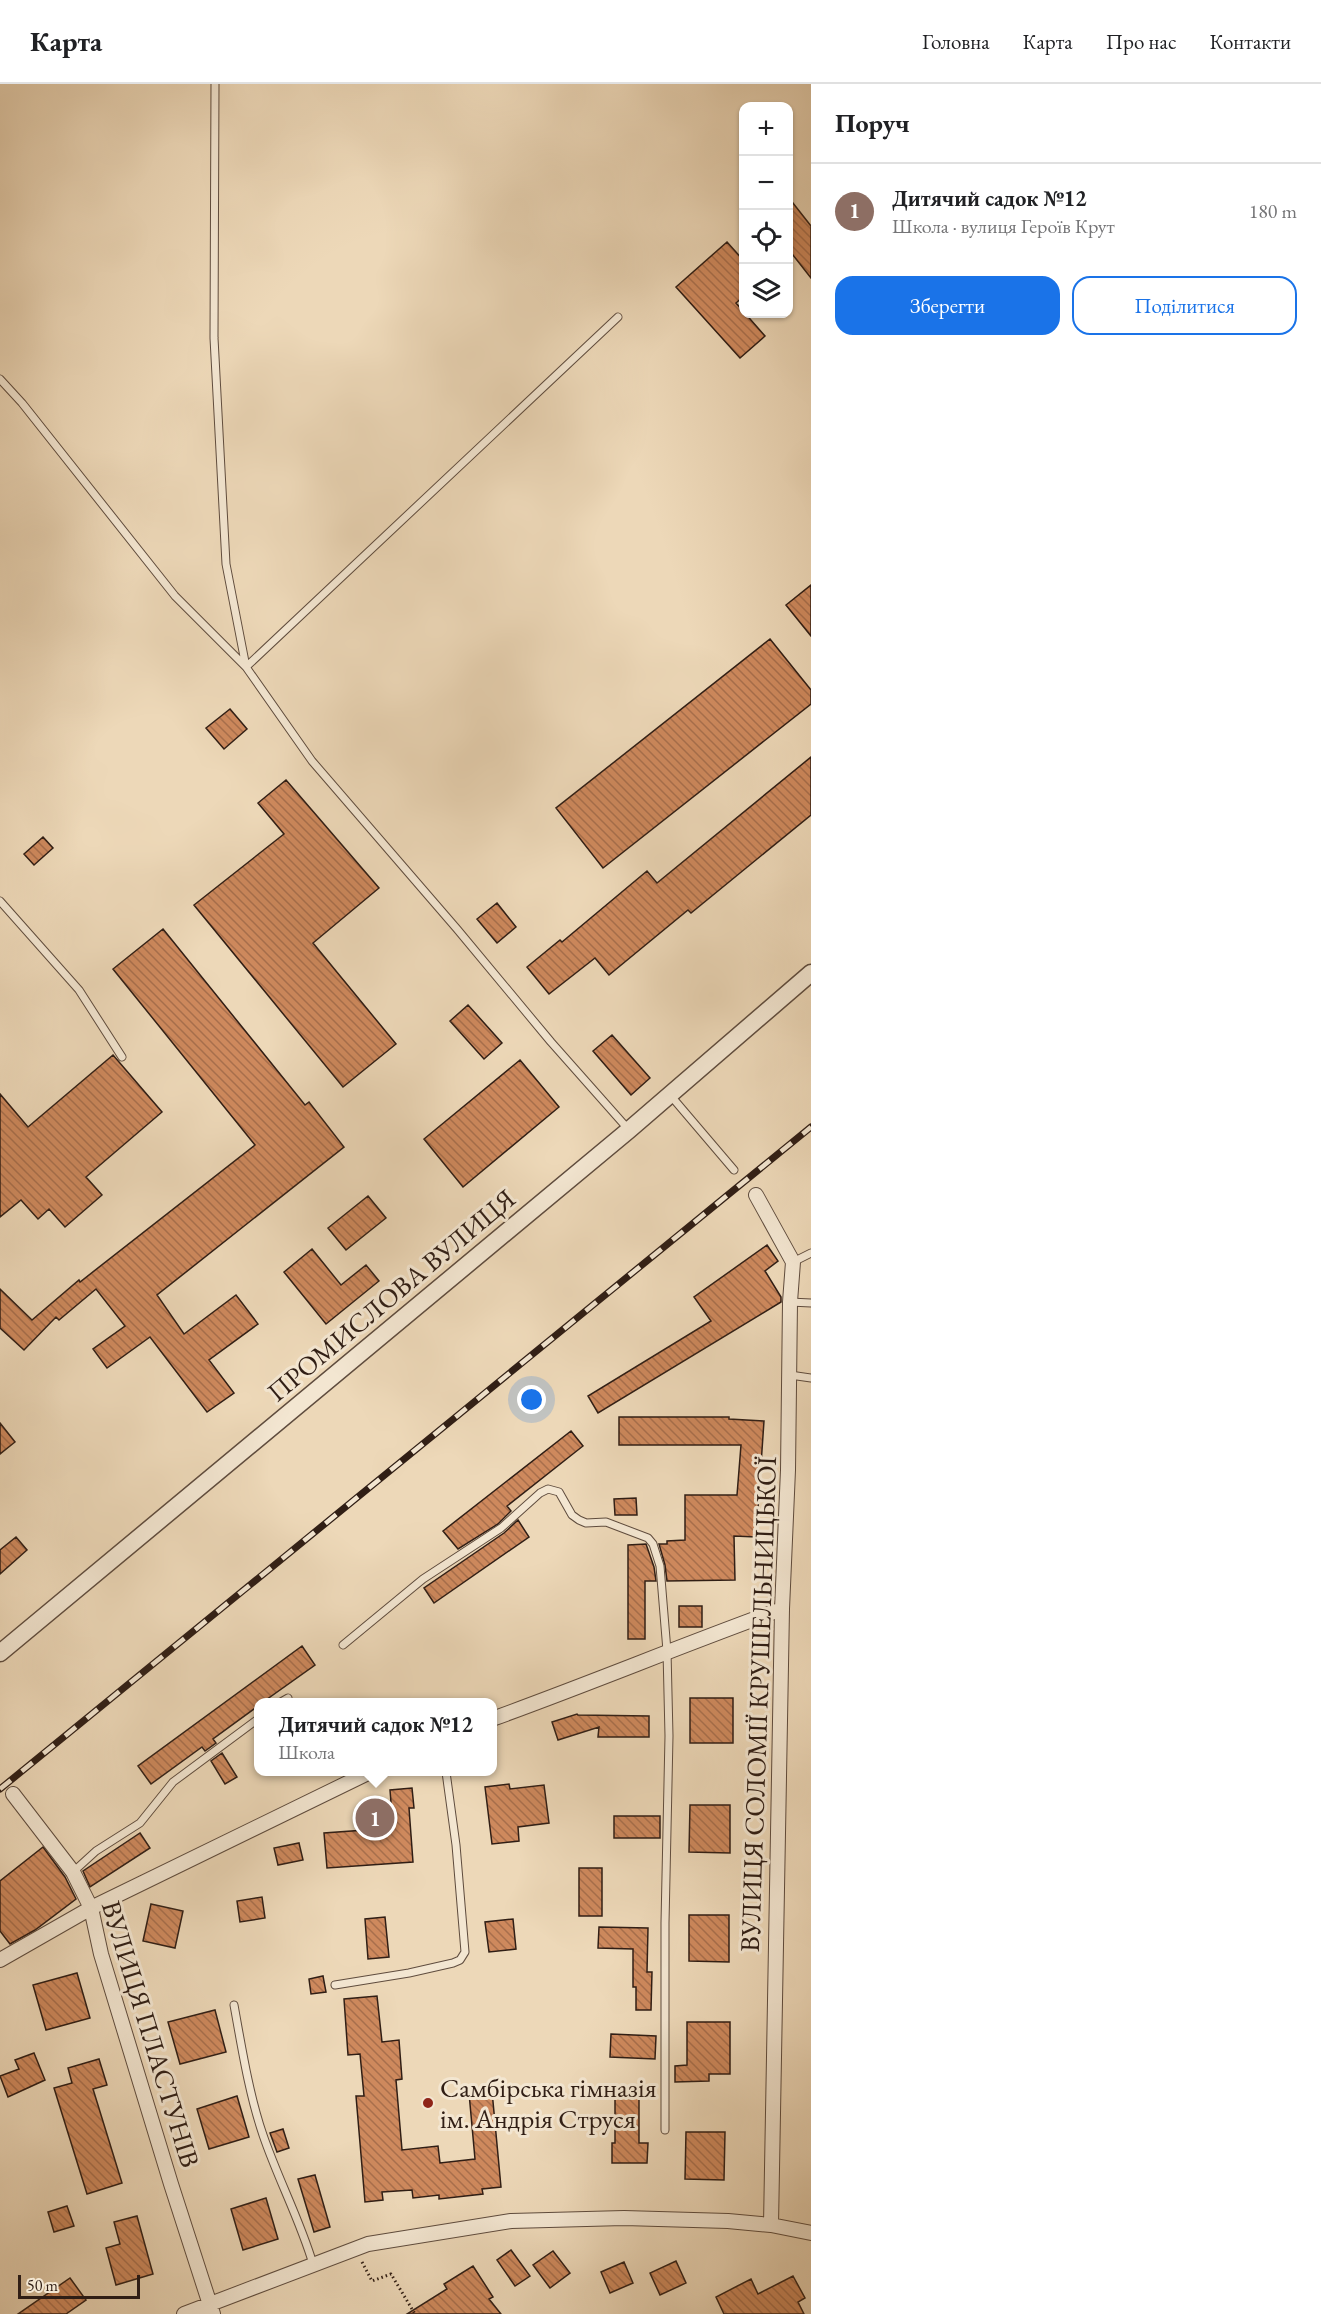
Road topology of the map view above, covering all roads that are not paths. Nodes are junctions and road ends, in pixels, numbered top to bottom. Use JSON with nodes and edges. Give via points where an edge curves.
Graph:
{"nodes":[{"id":1,"x":215,"y":84,"type":"edge"},
{"id":2,"x":618,"y":317,"type":"dead end"},
{"id":3,"x":0,"y":379,"type":"edge"},
{"id":4,"x":246,"y":667,"type":"junction"},
{"id":5,"x":0,"y":901,"type":"edge"},
{"id":6,"x":811,"y":973,"type":"edge"},
{"id":7,"x":122,"y":1057,"type":"dead end"},
{"id":8,"x":669,"y":1094,"type":"junction"},
{"id":9,"x":629,"y":1130,"type":"junction"},
{"id":10,"x":734,"y":1170,"type":"dead end"},
{"id":11,"x":756,"y":1195,"type":"dead end"},
{"id":12,"x":811,"y":1253,"type":"edge"},
{"id":13,"x":793,"y":1262,"type":"junction"},
{"id":14,"x":790,"y":1302,"type":"junction"},
{"id":15,"x":811,"y":1303,"type":"edge"},
{"id":16,"x":789,"y":1375,"type":"junction"},
{"id":17,"x":811,"y":1378,"type":"edge"},
{"id":18,"x":782,"y":1608,"type":"junction"},
{"id":19,"x":342,"y":1645,"type":"dead end"},
{"id":20,"x":667,"y":1651,"type":"junction"},
{"id":21,"x":0,"y":1653,"type":"edge"},
{"id":22,"x":497,"y":1717,"type":"edge"},
{"id":23,"x":254,"y":1722,"type":"edge"},
{"id":24,"x":362,"y":1776,"type":"edge"},
{"id":25,"x":447,"y":1776,"type":"edge"},
{"id":26,"x":14,"y":1794,"type":"dead end"},
{"id":27,"x":73,"y":1872,"type":"junction"},
{"id":28,"x":91,"y":1908,"type":"junction"},
{"id":29,"x":0,"y":1960,"type":"edge"},
{"id":30,"x":335,"y":1985,"type":"dead end"},
{"id":31,"x":234,"y":2005,"type":"dead end"},
{"id":32,"x":665,"y":2130,"type":"dead end"},
{"id":33,"x":771,"y":2225,"type":"junction"},
{"id":34,"x":811,"y":2233,"type":"edge"},
{"id":35,"x":313,"y":2264,"type":"junction"},
{"id":36,"x":211,"y":2309,"type":"edge"},
{"id":37,"x":184,"y":2314,"type":"edge"}],
"edges":[{"from":1,"to":4,"type":"lane","via":[[214,338],[223,517],[226,564]]},
{"from":2,"to":4,"type":"lane"},
{"from":3,"to":4,"type":"lane","via":[[175,596]]},
{"from":4,"to":9,"type":"lane","via":[[312,761]]},
{"from":5,"to":7,"type":"lane","via":[[79,990]]},
{"from":6,"to":8,"type":"street","name":"ПРОМИСЛОВА ВУЛИЦЯ"},
{"from":8,"to":9,"type":"street","name":"ПРОМИСЛОВА ВУЛИЦЯ"},
{"from":8,"to":10,"type":"lane"},
{"from":9,"to":21,"type":"street","name":"ПРОМИСЛОВА ВУЛИЦЯ"},
{"from":11,"to":13,"type":"street"},
{"from":12,"to":13,"type":"lane"},
{"from":13,"to":14,"type":"street","name":"ВУЛИЦЯ СОЛОМІЇ КРУШЕЛЬНИЦЬКОЇ"},
{"from":14,"to":15,"type":"lane"},
{"from":14,"to":16,"type":"street","name":"ВУЛИЦЯ СОЛОМІЇ КРУШЕЛЬНИЦЬКОЇ"},
{"from":16,"to":17,"type":"lane"},
{"from":16,"to":18,"type":"street","name":"ВУЛИЦЯ СОЛОМІЇ КРУШЕЛЬНИЦЬКОЇ"},
{"from":18,"to":20,"type":"street"},
{"from":18,"to":33,"type":"street","name":"ВУЛИЦЯ СОЛОМІЇ КРУШЕЛЬНИЦЬКОЇ"},
{"from":19,"to":20,"type":"lane","via":[[423,1579],[501,1528],[548,1490],[559,1492],[579,1520],[606,1522],[653,1544],[660,1566]]},
{"from":20,"to":22,"type":"street"},
{"from":20,"to":32,"type":"lane"},
{"from":23,"to":27,"type":"lane","via":[[173,1782],[140,1823],[96,1851]]},
{"from":24,"to":28,"type":"street"},
{"from":25,"to":30,"type":"lane","via":[[456,1845],[463,1957],[409,1973]]},
{"from":26,"to":27,"type":"street","name":"ВУЛИЦЯ ПЛАСТУНІВ"},
{"from":27,"to":28,"type":"street","name":"ВУЛИЦЯ ПЛАСТУНІВ"},
{"from":28,"to":29,"type":"street"},
{"from":28,"to":36,"type":"street","name":"ВУЛИЦЯ ПЛАСТУНІВ","via":[[101,1954]]},
{"from":31,"to":35,"type":"lane","via":[[262,2133]]},
{"from":33,"to":34,"type":"street"},
{"from":33,"to":35,"type":"street","via":[[624,2218],[511,2222],[368,2244]]},
{"from":35,"to":36,"type":"street"},
{"from":36,"to":37,"type":"street"}]}
